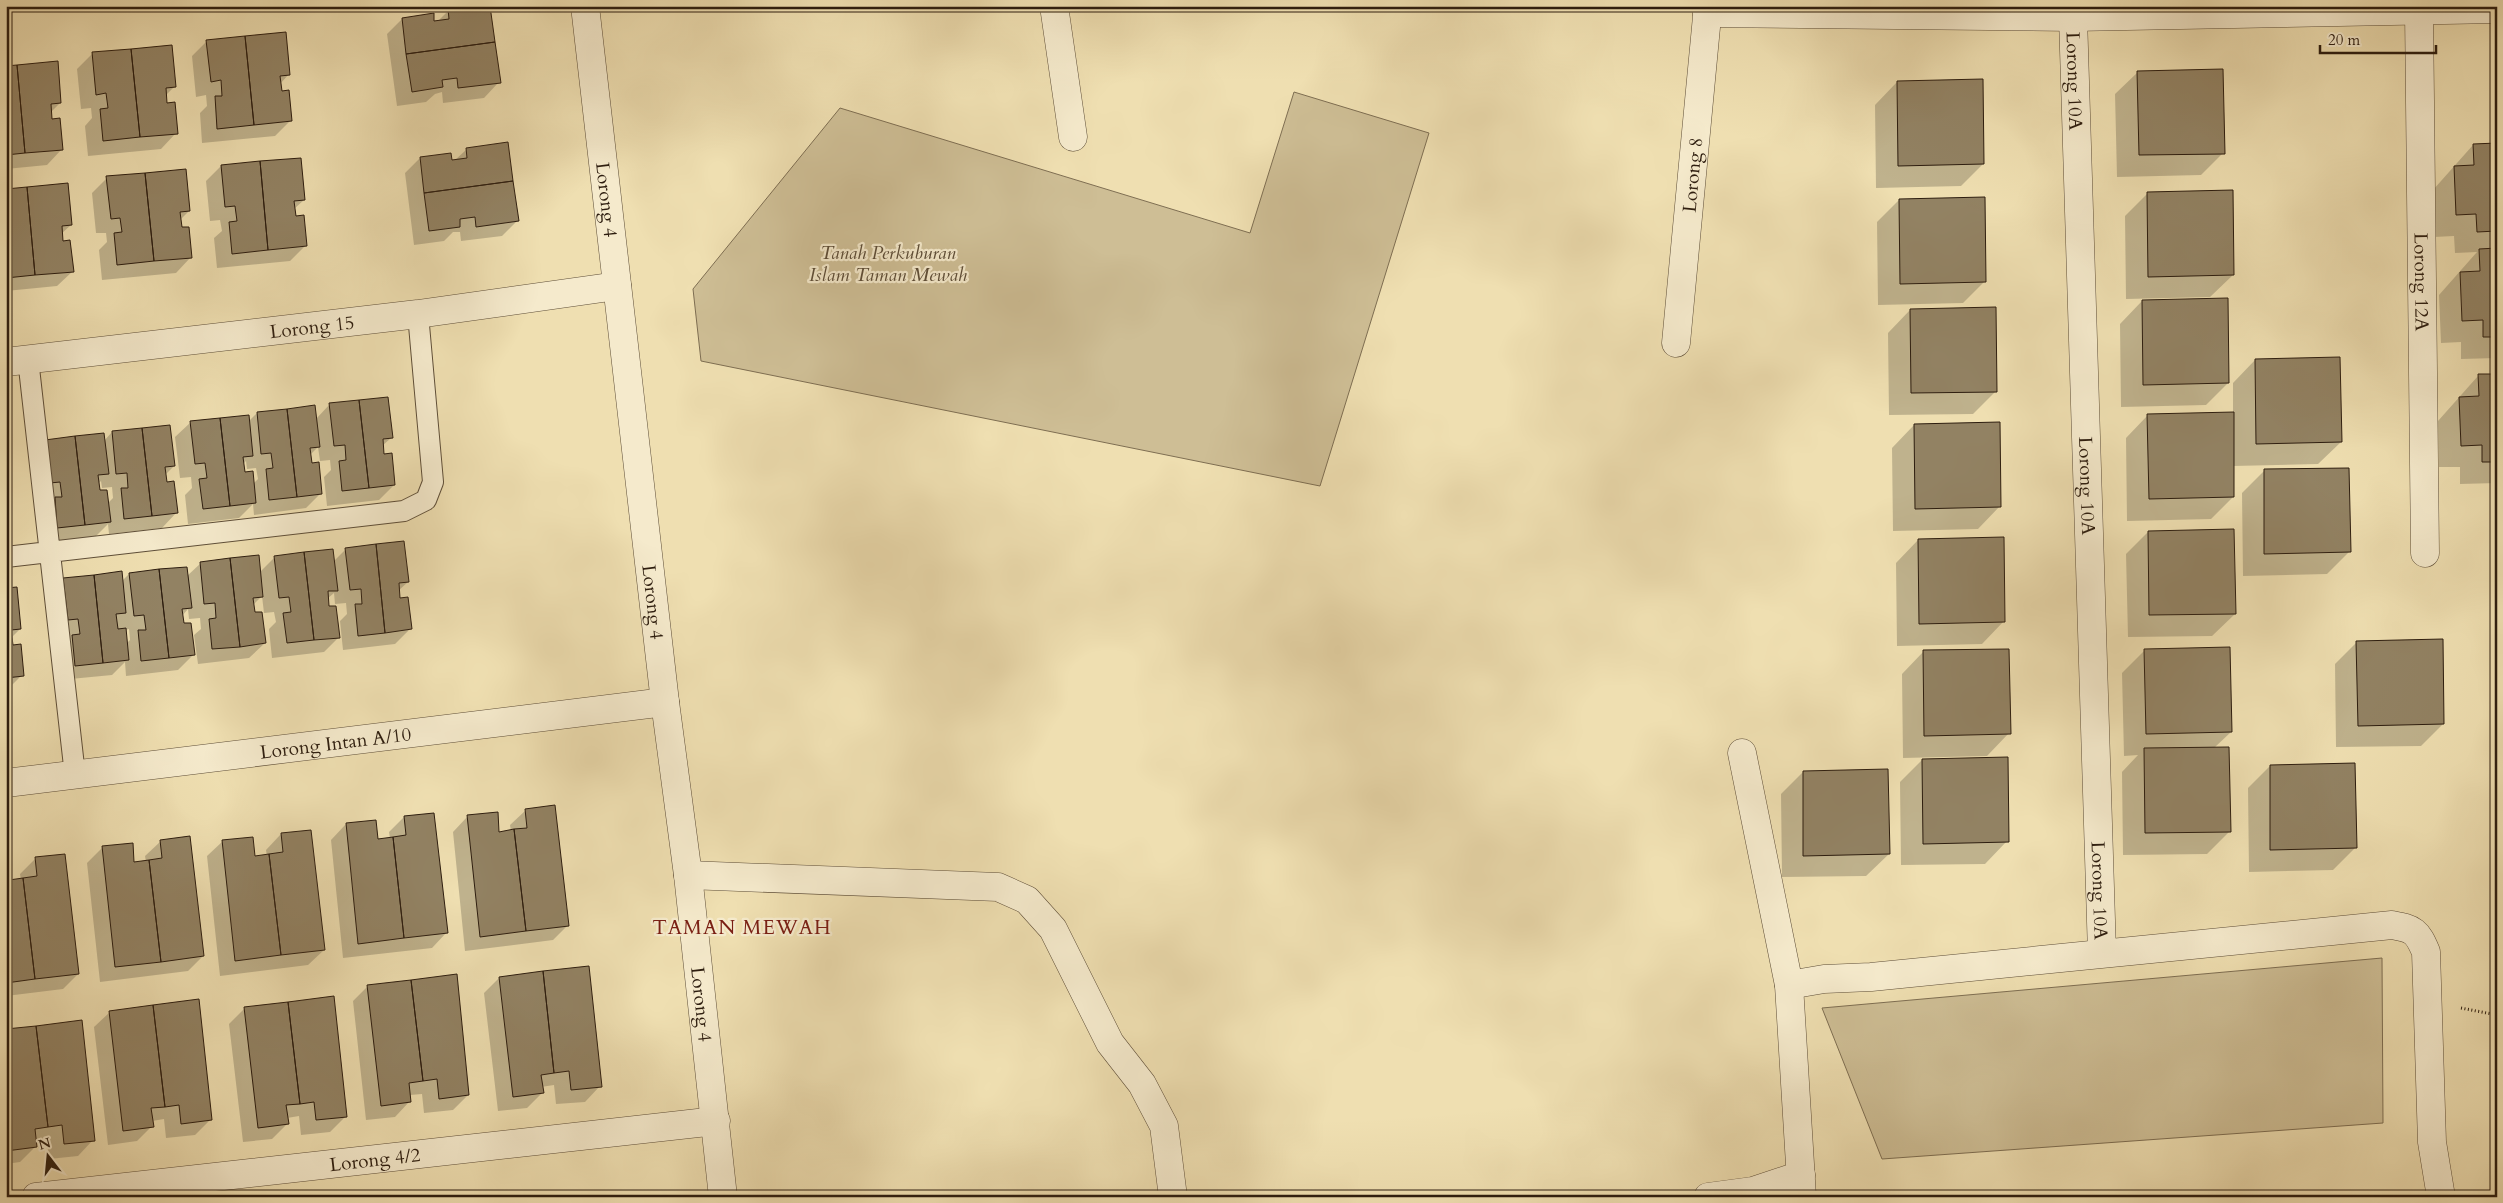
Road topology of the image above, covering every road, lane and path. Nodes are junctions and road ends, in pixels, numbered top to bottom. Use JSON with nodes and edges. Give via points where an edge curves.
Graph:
{"nodes":[{"id":1,"x":585,"y":6,"type":"edge"},
{"id":2,"x":1054,"y":6,"type":"edge"},
{"id":3,"x":2497,"y":9,"type":"edge"},
{"id":4,"x":1707,"y":10,"type":"edge"},
{"id":5,"x":2419,"y":11,"type":"junction"},
{"id":6,"x":2073,"y":17,"type":"junction"},
{"id":7,"x":1073,"y":137,"type":"dead end"},
{"id":8,"x":617,"y":286,"type":"junction"},
{"id":9,"x":418,"y":314,"type":"junction"},
{"id":10,"x":1676,"y":343,"type":"dead end"},
{"id":11,"x":17,"y":360,"type":"edge"},
{"id":12,"x":49,"y":551,"type":"junction"},
{"id":13,"x":2425,"y":553,"type":"dead end"},
{"id":14,"x":6,"y":557,"type":"edge"},
{"id":15,"x":665,"y":702,"type":"junction"},
{"id":16,"x":1742,"y":753,"type":"dead end"},
{"id":17,"x":75,"y":775,"type":"junction"},
{"id":18,"x":6,"y":783,"type":"edge"},
{"id":19,"x":688,"y":875,"type":"junction"},
{"id":20,"x":2102,"y":953,"type":"junction"},
{"id":21,"x":1789,"y":985,"type":"junction"},
{"id":22,"x":716,"y":1121,"type":"junction"},
{"id":23,"x":1801,"y":1186,"type":"edge"},
{"id":24,"x":36,"y":1197,"type":"edge"},
{"id":25,"x":723,"y":1197,"type":"edge"},
{"id":26,"x":1174,"y":1197,"type":"edge"},
{"id":27,"x":1708,"y":1197,"type":"edge"},
{"id":28,"x":2441,"y":1197,"type":"edge"}],
"edges":[{"from":1,"to":8,"type":"street","name":"Lorong 4"},
{"from":2,"to":7,"type":"street"},
{"from":3,"to":5,"type":"street"},
{"from":4,"to":6,"type":"street"},
{"from":4,"to":10,"type":"street","name":"Lorong 8"},
{"from":5,"to":6,"type":"street"},
{"from":5,"to":13,"type":"street","name":"Lorong 12A"},
{"from":6,"to":20,"type":"street","name":"Lorong 10A"},
{"from":8,"to":9,"type":"street","name":"Lorong 15"},
{"from":8,"to":15,"type":"street","name":"Lorong 4"},
{"from":9,"to":11,"type":"street","name":"Lorong 15"},
{"from":9,"to":12,"type":"lane","via":[[433,482],[426,500],[404,510]]},
{"from":11,"to":12,"type":"lane"},
{"from":12,"to":14,"type":"lane"},
{"from":12,"to":17,"type":"lane"},
{"from":15,"to":17,"type":"street","name":"Lorong Intan A/10"},
{"from":15,"to":19,"type":"street","name":"Lorong 4"},
{"from":16,"to":21,"type":"street"},
{"from":17,"to":18,"type":"street","name":"Lorong Intan A/10"},
{"from":19,"to":22,"type":"street","name":"Lorong 4"},
{"from":19,"to":26,"type":"street","via":[[998,887],[1027,900],[1053,928],[1110,1043],[1142,1084],[1164,1126]]},
{"from":20,"to":21,"type":"street"},
{"from":20,"to":28,"type":"street","via":[[2392,925],[2410,928],[2420,937],[2426,952],[2432,1142]]},
{"from":21,"to":23,"type":"street"},
{"from":22,"to":24,"type":"street","name":"Lorong 4/2"},
{"from":22,"to":25,"type":"street","name":"Lorong 4"},
{"from":23,"to":27,"type":"street"}]}
